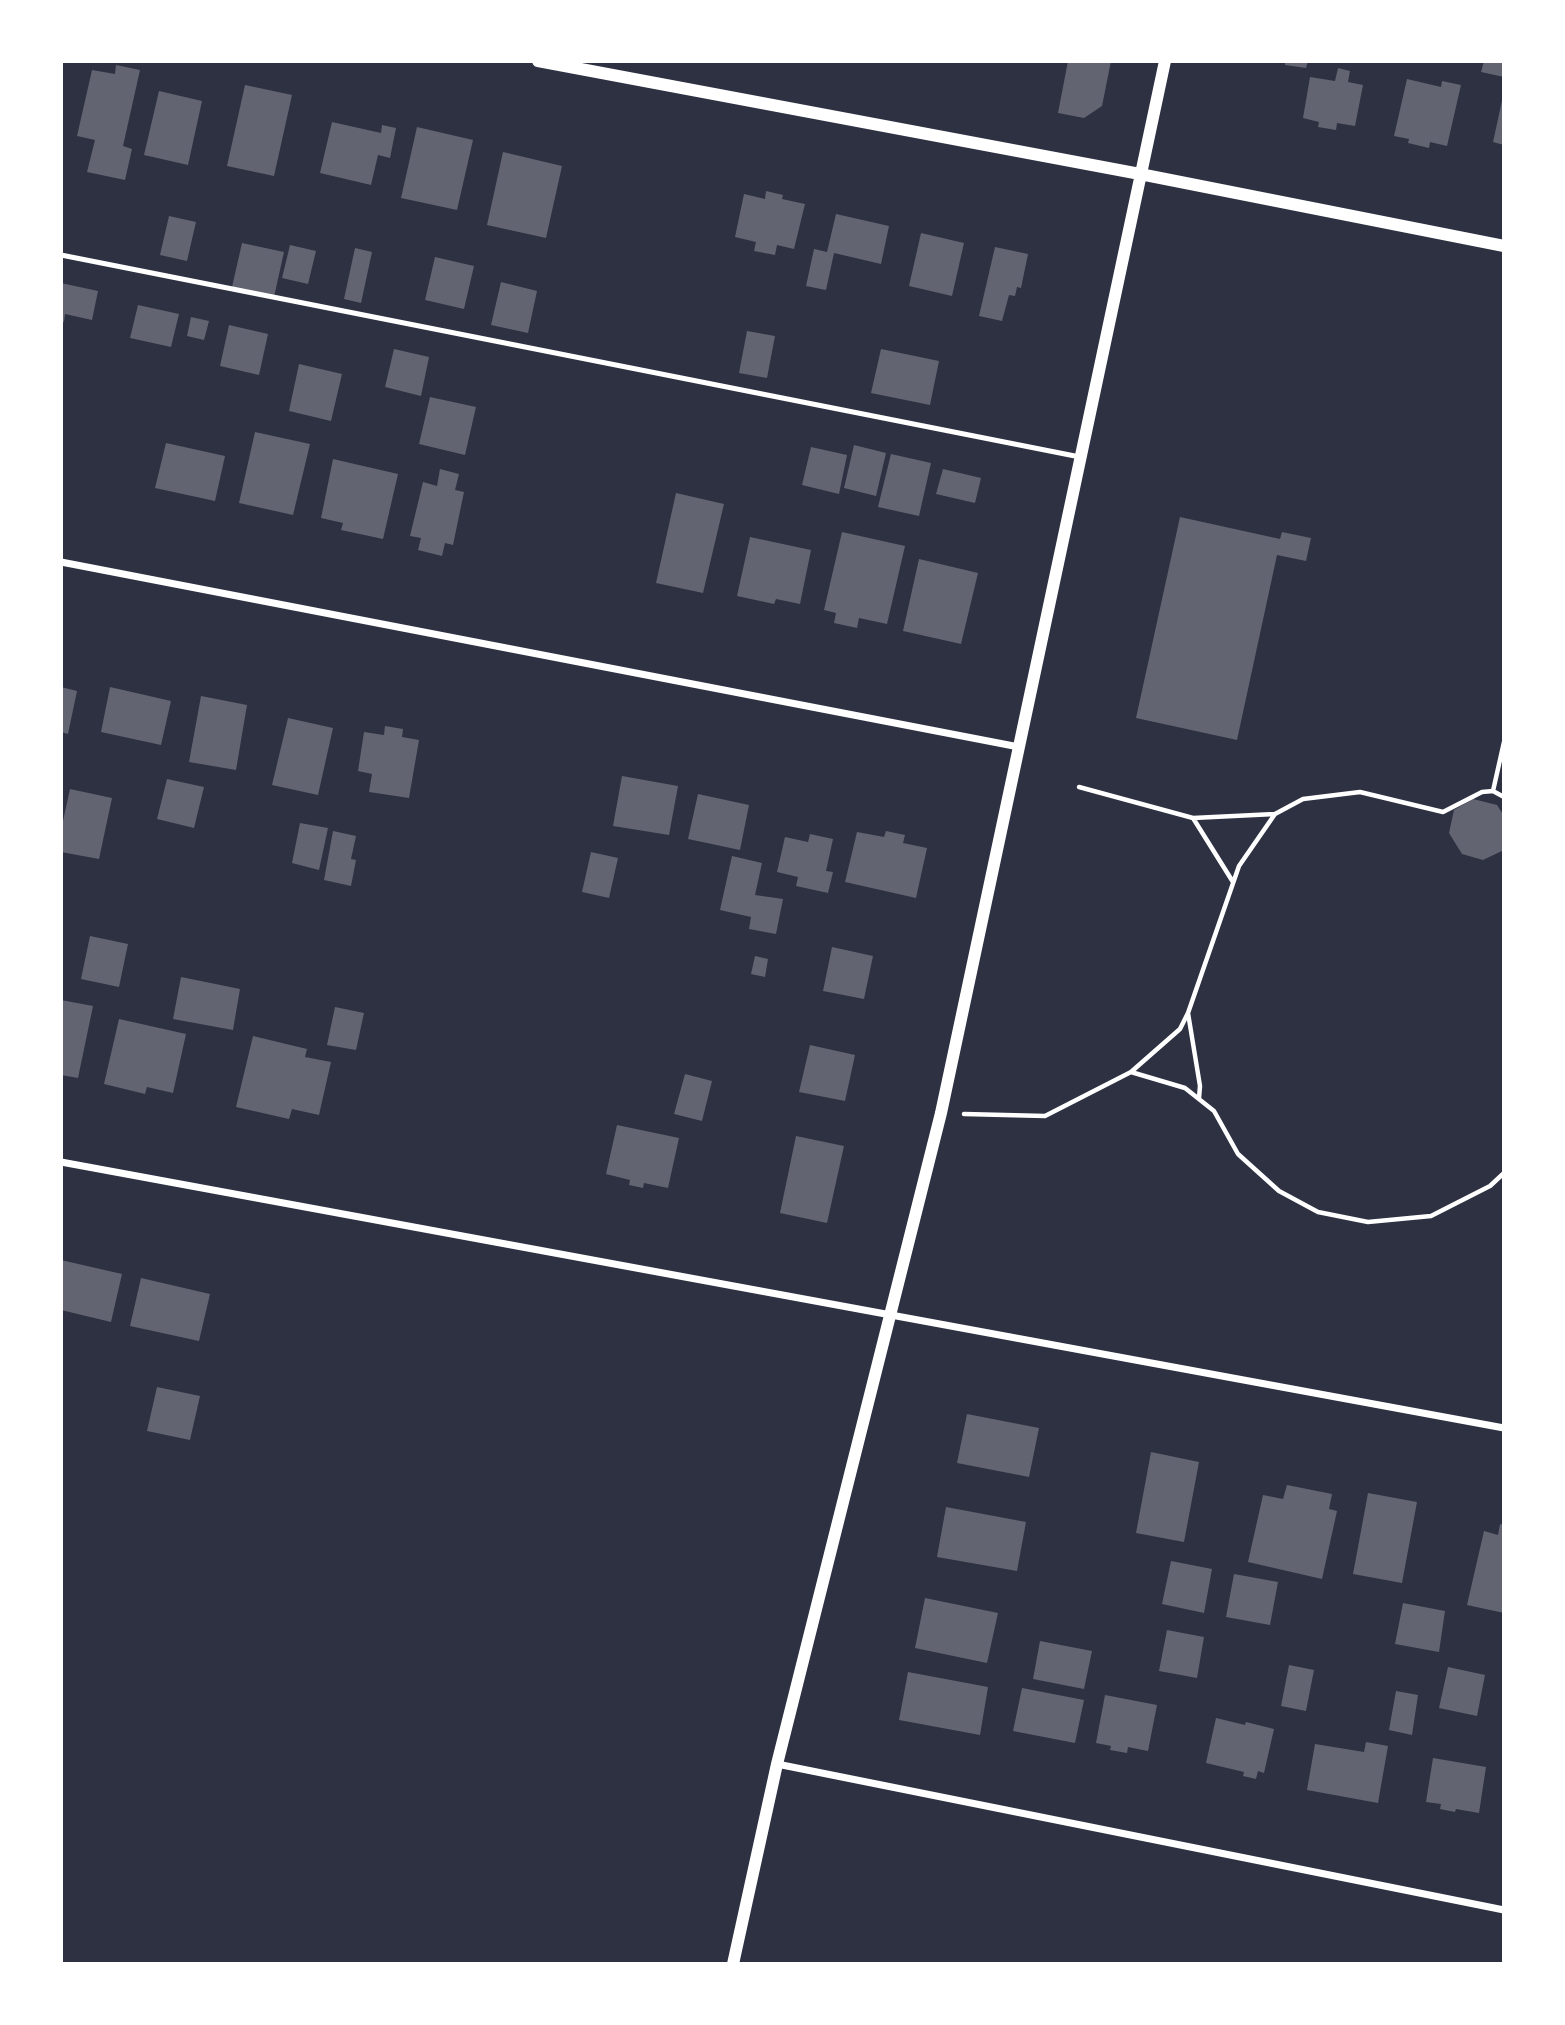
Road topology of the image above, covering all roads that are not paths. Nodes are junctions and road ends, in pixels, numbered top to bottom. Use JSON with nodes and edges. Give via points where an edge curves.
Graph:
{"nodes":[{"id":1,"x":538,"y":61,"type":"edge"},
{"id":2,"x":1165,"y":61,"type":"edge"},
{"id":3,"x":1140,"y":174,"type":"junction"},
{"id":4,"x":1504,"y":246,"type":"edge"},
{"id":5,"x":61,"y":255,"type":"edge"},
{"id":6,"x":1080,"y":457,"type":"junction"},
{"id":7,"x":61,"y":562,"type":"edge"},
{"id":8,"x":1020,"y":747,"type":"junction"},
{"id":9,"x":61,"y":1162,"type":"edge"},
{"id":10,"x":888,"y":1315,"type":"junction"},
{"id":11,"x":1504,"y":1428,"type":"edge"},
{"id":12,"x":777,"y":1764,"type":"junction"},
{"id":13,"x":1504,"y":1910,"type":"edge"},
{"id":14,"x":733,"y":1964,"type":"edge"}],
"edges":[{"from":1,"to":3,"type":"street"},
{"from":2,"to":3,"type":"street"},
{"from":3,"to":4,"type":"street"},
{"from":3,"to":6,"type":"street"},
{"from":5,"to":6,"type":"lane"},
{"from":6,"to":8,"type":"street"},
{"from":7,"to":8,"type":"street"},
{"from":8,"to":10,"type":"street","via":[[941,1113]]},
{"from":9,"to":10,"type":"street"},
{"from":10,"to":11,"type":"street"},
{"from":10,"to":12,"type":"street"},
{"from":12,"to":13,"type":"street"},
{"from":12,"to":14,"type":"street"}]}
